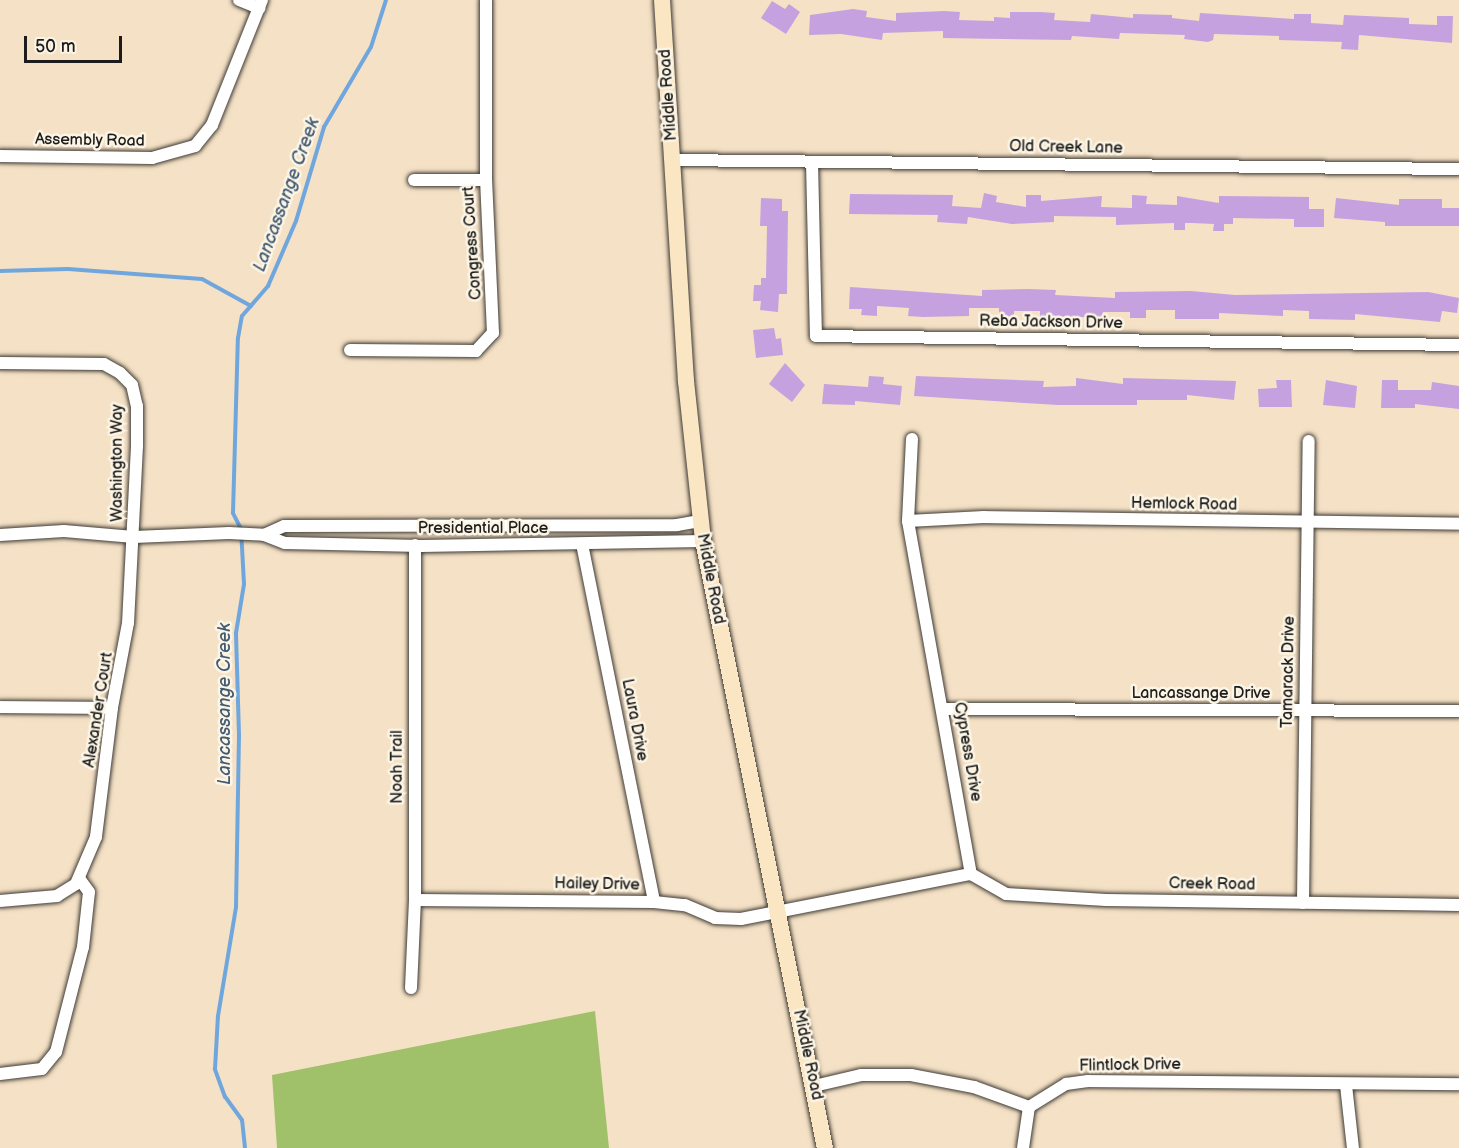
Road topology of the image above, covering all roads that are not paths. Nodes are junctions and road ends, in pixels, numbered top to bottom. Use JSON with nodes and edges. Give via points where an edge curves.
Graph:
{"nodes":[{"id":1,"x":239,"y":0,"type":"edge"},
{"id":2,"x":486,"y":0,"type":"edge"},
{"id":3,"x":662,"y":0,"type":"edge"},
{"id":4,"x":261,"y":4,"type":"edge"},
{"id":5,"x":0,"y":156,"type":"edge"},
{"id":6,"x":674,"y":160,"type":"junction"},
{"id":7,"x":812,"y":162,"type":"junction"},
{"id":8,"x":1459,"y":169,"type":"edge"},
{"id":9,"x":414,"y":180,"type":"dead end"},
{"id":10,"x":486,"y":180,"type":"junction"},
{"id":11,"x":1459,"y":345,"type":"edge"},
{"id":12,"x":350,"y":350,"type":"dead end"},
{"id":13,"x":0,"y":363,"type":"edge"},
{"id":14,"x":912,"y":439,"type":"dead end"},
{"id":15,"x":1309,"y":441,"type":"dead end"},
{"id":16,"x":700,"y":521,"type":"junction"},
{"id":17,"x":908,"y":521,"type":"junction"},
{"id":18,"x":1308,"y":522,"type":"junction"},
{"id":19,"x":1459,"y":524,"type":"edge"},
{"id":20,"x":0,"y":535,"type":"edge"},
{"id":21,"x":264,"y":535,"type":"junction"},
{"id":22,"x":135,"y":537,"type":"junction"},
{"id":23,"x":703,"y":541,"type":"junction"},
{"id":24,"x":582,"y":544,"type":"junction"},
{"id":25,"x":415,"y":545,"type":"junction"},
{"id":26,"x":0,"y":707,"type":"edge"},
{"id":27,"x":112,"y":708,"type":"junction"},
{"id":28,"x":943,"y":709,"type":"junction"},
{"id":29,"x":1305,"y":711,"type":"junction"},
{"id":30,"x":1459,"y":711,"type":"edge"},
{"id":31,"x":971,"y":874,"type":"junction"},
{"id":32,"x":78,"y":881,"type":"junction"},
{"id":33,"x":415,"y":900,"type":"junction"},
{"id":34,"x":0,"y":901,"type":"edge"},
{"id":35,"x":654,"y":902,"type":"junction"},
{"id":36,"x":1303,"y":903,"type":"junction"},
{"id":37,"x":1459,"y":905,"type":"edge"},
{"id":38,"x":775,"y":911,"type":"junction"},
{"id":39,"x":411,"y":988,"type":"dead end"},
{"id":40,"x":0,"y":1074,"type":"edge"},
{"id":41,"x":1459,"y":1084,"type":"edge"},
{"id":42,"x":1346,"y":1085,"type":"junction"},
{"id":43,"x":814,"y":1086,"type":"junction"},
{"id":44,"x":1029,"y":1107,"type":"junction"},
{"id":45,"x":825,"y":1148,"type":"edge"},
{"id":46,"x":1023,"y":1148,"type":"edge"},
{"id":47,"x":1353,"y":1148,"type":"edge"}],
"edges":[{"from":1,"to":4,"type":"street"},
{"from":2,"to":10,"type":"street","name":"Congress Court"},
{"from":3,"to":6,"type":"main road","name":"Middle Road"},
{"from":4,"to":5,"type":"street","name":"Assembly Road","via":[[212,124],[195,146],[152,158]]},
{"from":6,"to":7,"type":"street","name":"Old Creek Lane"},
{"from":6,"to":16,"type":"main road","name":"Middle Road","via":[[686,381]]},
{"from":7,"to":8,"type":"street","name":"Old Creek Lane"},
{"from":7,"to":11,"type":"street","name":"Reba Jackson Drive","via":[[816,336]]},
{"from":9,"to":10,"type":"street"},
{"from":10,"to":12,"type":"street","name":"Congress Court","via":[[495,324],[487,343],[476,351],[458,353]]},
{"from":13,"to":22,"type":"street","name":"Washington Way","via":[[104,364],[132,385],[137,406]]},
{"from":14,"to":17,"type":"street","name":"Cypress Drive"},
{"from":15,"to":18,"type":"street","name":"Tamarack Drive"},
{"from":16,"to":21,"type":"street","name":"Presidential Place","via":[[665,525],[284,526]]},
{"from":16,"to":23,"type":"main road","name":"Middle Road"},
{"from":17,"to":18,"type":"street","name":"Hemlock Road","via":[[984,517]]},
{"from":17,"to":28,"type":"street","name":"Cypress Drive"},
{"from":18,"to":19,"type":"street","name":"Hemlock Road"},
{"from":18,"to":29,"type":"street","name":"Tamarack Drive"},
{"from":20,"to":22,"type":"street","name":"Presidential Place","via":[[64,531]]},
{"from":21,"to":22,"type":"street","name":"Presidential Place"},
{"from":21,"to":25,"type":"street","name":"Presidential Place","via":[[285,543]]},
{"from":22,"to":27,"type":"street","name":"Alexander Court","via":[[124,658]]},
{"from":23,"to":24,"type":"street","name":"Presidential Place"},
{"from":23,"to":38,"type":"main road","name":"Middle Road"},
{"from":24,"to":25,"type":"street","name":"Presidential Place"},
{"from":24,"to":35,"type":"street","name":"Laura Drive"},
{"from":25,"to":33,"type":"street","name":"Noah Trail"},
{"from":26,"to":27,"type":"street"},
{"from":27,"to":32,"type":"street","name":"Alexander Court","via":[[96,837]]},
{"from":28,"to":29,"type":"street","name":"Lancassange Drive"},
{"from":28,"to":31,"type":"street","name":"Cypress Drive"},
{"from":29,"to":30,"type":"street","name":"Lancassange Drive"},
{"from":29,"to":36,"type":"street","name":"Tamarack Drive"},
{"from":31,"to":36,"type":"street","name":"Creek Road","via":[[1006,894]]},
{"from":31,"to":38,"type":"street"},
{"from":32,"to":34,"type":"street","via":[[57,896]]},
{"from":32,"to":40,"type":"street","via":[[89,892],[83,947],[56,1052],[42,1069]]},
{"from":33,"to":35,"type":"street","name":"Hailey Drive"},
{"from":33,"to":39,"type":"street","name":"Noah Trail"},
{"from":35,"to":38,"type":"street","name":"Hailey Drive","via":[[685,905],[716,918],[741,919]]},
{"from":36,"to":37,"type":"street","name":"Creek Road"},
{"from":38,"to":43,"type":"main road","name":"Middle Road"},
{"from":41,"to":42,"type":"street","name":"Flintlock Drive"},
{"from":42,"to":44,"type":"street","name":"Flintlock Drive","via":[[1088,1081],[1066,1084]]},
{"from":42,"to":47,"type":"street"},
{"from":43,"to":44,"type":"street","via":[[861,1075],[912,1075],[974,1086]]},
{"from":43,"to":45,"type":"main road","name":"Middle Road"},
{"from":44,"to":46,"type":"street"}]}
